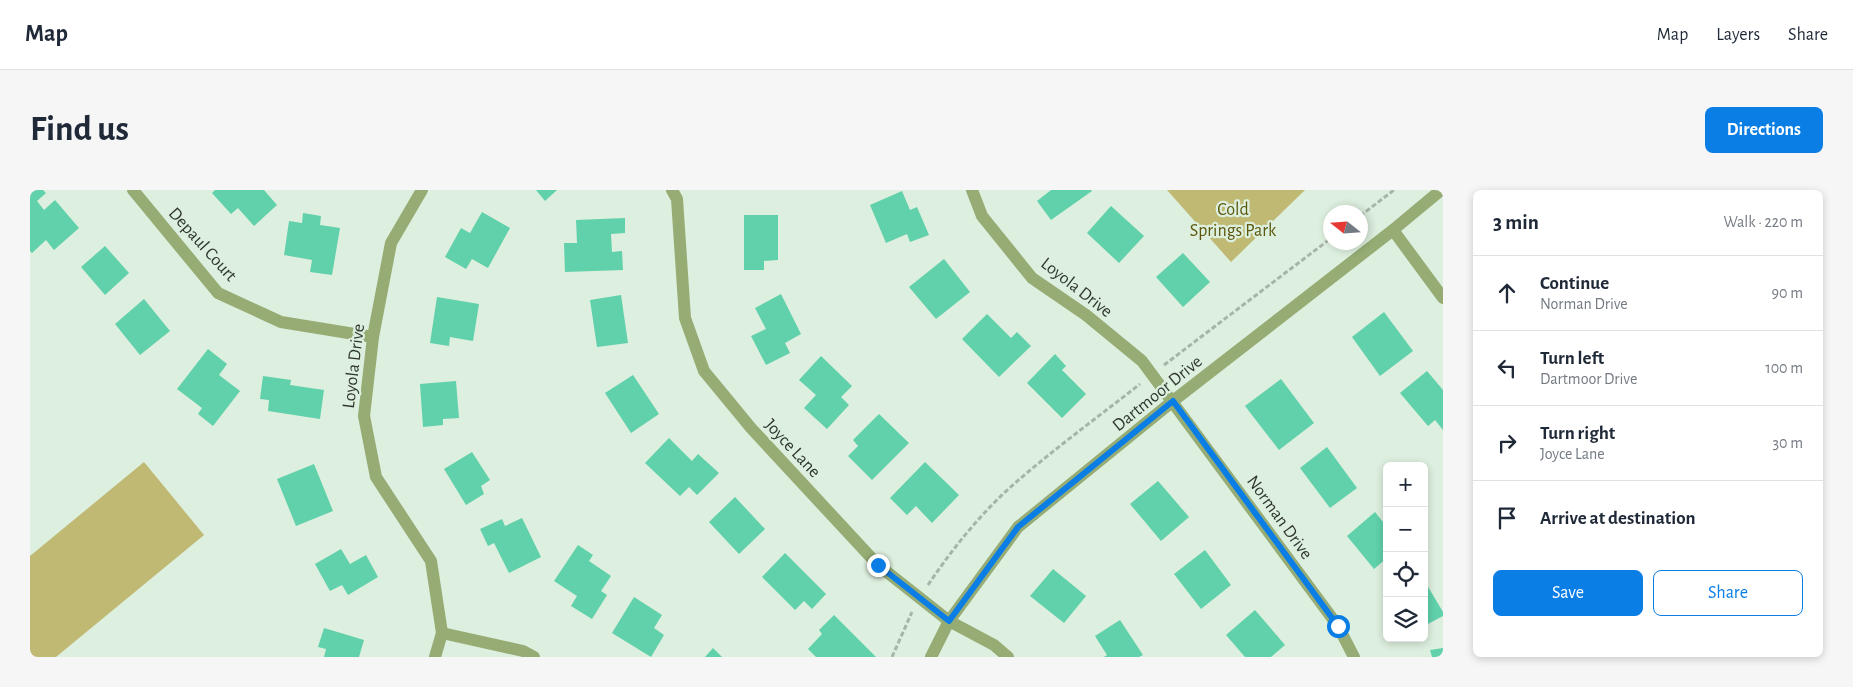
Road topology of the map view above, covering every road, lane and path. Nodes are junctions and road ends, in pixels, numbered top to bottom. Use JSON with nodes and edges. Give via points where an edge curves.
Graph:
{"nodes":[{"id":1,"x":133,"y":190,"type":"edge"},
{"id":2,"x":422,"y":190,"type":"edge"},
{"id":3,"x":672,"y":190,"type":"edge"},
{"id":4,"x":972,"y":190,"type":"edge"},
{"id":5,"x":1394,"y":190,"type":"edge"},
{"id":6,"x":1442,"y":190,"type":"edge"},
{"id":7,"x":1368,"y":210,"type":"edge"},
{"id":8,"x":1393,"y":230,"type":"junction"},
{"id":9,"x":1323,"y":243,"type":"edge"},
{"id":10,"x":1443,"y":298,"type":"edge"},
{"id":11,"x":372,"y":337,"type":"junction"},
{"id":12,"x":1152,"y":374,"type":"junction"},
{"id":13,"x":1173,"y":401,"type":"junction"},
{"id":14,"x":920,"y":598,"type":"junction"},
{"id":15,"x":949,"y":621,"type":"junction"},
{"id":16,"x":442,"y":633,"type":"junction"},
{"id":17,"x":435,"y":657,"type":"edge"},
{"id":18,"x":534,"y":657,"type":"edge"},
{"id":19,"x":892,"y":657,"type":"edge"},
{"id":20,"x":931,"y":657,"type":"edge"},
{"id":21,"x":1008,"y":657,"type":"edge"},
{"id":22,"x":1354,"y":657,"type":"edge"}],
"edges":[{"from":1,"to":11,"type":"street","name":"Depaul Court","via":[[218,293],[281,322]]},
{"from":2,"to":11,"type":"street","name":"Loyola Drive","via":[[391,243]]},
{"from":3,"to":14,"type":"street","name":"Joyce Lane","via":[[677,199],[685,318],[704,371],[751,428],[878,565]]},
{"from":4,"to":12,"type":"street","name":"Loyola Drive","via":[[982,216],[1032,278],[1086,315],[1142,361]]},
{"from":5,"to":7,"type":"path"},
{"from":6,"to":8,"type":"street","name":"Dartmoor Drive"},
{"from":8,"to":10,"type":"street"},
{"from":8,"to":13,"type":"street","name":"Dartmoor Drive"},
{"from":9,"to":12,"type":"path"},
{"from":11,"to":16,"type":"street","name":"Loyola Drive","via":[[364,416],[376,477],[431,561]]},
{"from":12,"to":13,"type":"street","name":"Loyola Drive"},
{"from":12,"to":14,"type":"path","via":[[1013,484],[948,556]]},
{"from":13,"to":15,"type":"street","name":"Dartmoor Drive","via":[[1018,527]]},
{"from":13,"to":22,"type":"street","name":"Norman Drive","via":[[1338,626]]},
{"from":14,"to":15,"type":"street","name":"Joyce Lane"},
{"from":14,"to":19,"type":"path"},
{"from":15,"to":20,"type":"street","name":"Dartmoor Drive"},
{"from":15,"to":21,"type":"street","name":"Joyce Lane","via":[[994,645]]},
{"from":16,"to":17,"type":"street","name":"Loyola Drive"},
{"from":16,"to":18,"type":"street"}]}
